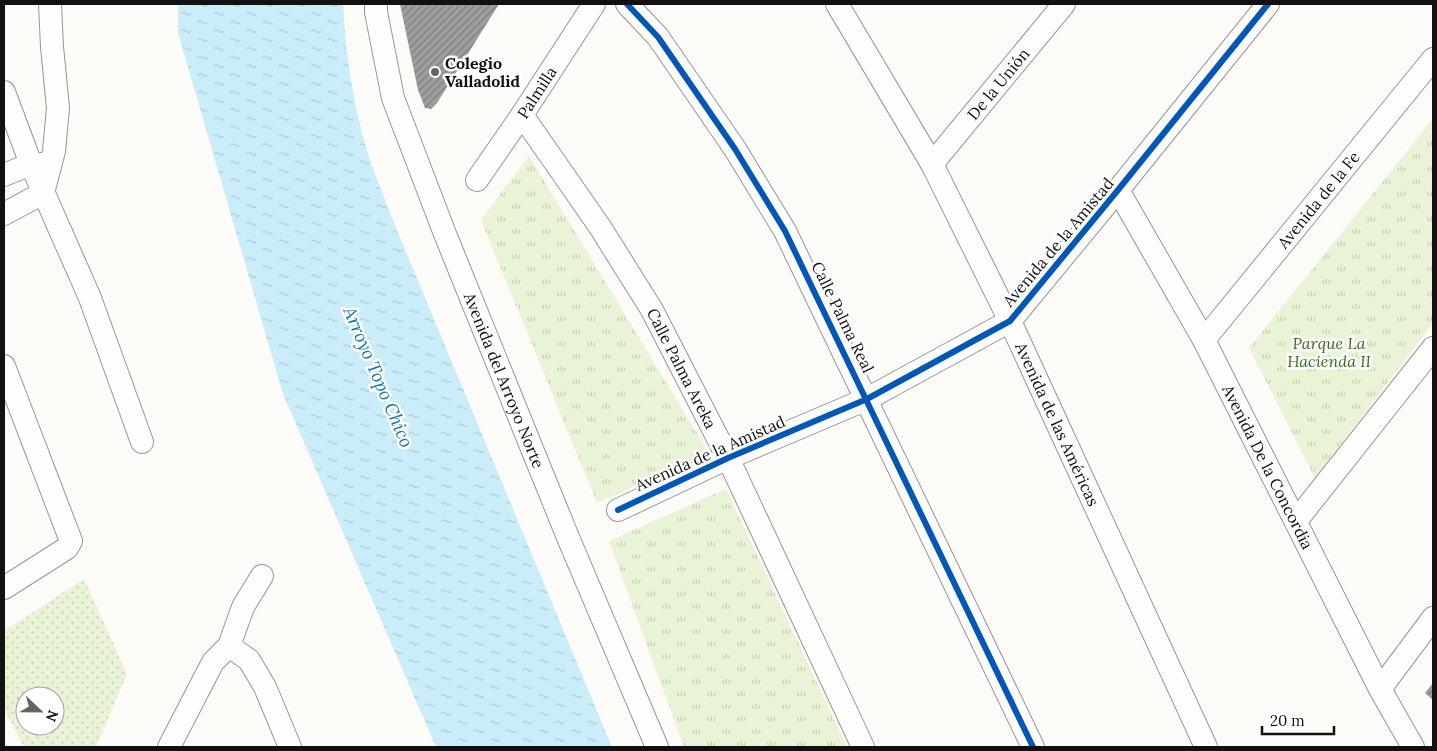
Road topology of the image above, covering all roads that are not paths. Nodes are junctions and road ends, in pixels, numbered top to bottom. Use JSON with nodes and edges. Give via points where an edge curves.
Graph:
{"nodes":[{"id":1,"x":50,"y":4,"type":"edge"},
{"id":2,"x":376,"y":4,"type":"edge"},
{"id":3,"x":594,"y":4,"type":"edge"},
{"id":4,"x":628,"y":4,"type":"edge"},
{"id":5,"x":1064,"y":4,"type":"edge"},
{"id":6,"x":1268,"y":4,"type":"edge"},
{"id":7,"x":842,"y":6,"type":"edge"},
{"id":8,"x":1433,"y":59,"type":"edge"},
{"id":9,"x":4,"y":92,"type":"edge"},
{"id":10,"x":522,"y":115,"type":"junction"},
{"id":11,"x":932,"y":164,"type":"junction"},
{"id":12,"x":41,"y":165,"type":"junction"},
{"id":13,"x":4,"y":175,"type":"edge"},
{"id":14,"x":477,"y":180,"type":"dead end"},
{"id":15,"x":1118,"y":190,"type":"junction"},
{"id":16,"x":43,"y":193,"type":"junction"},
{"id":17,"x":4,"y":214,"type":"edge"},
{"id":18,"x":1010,"y":321,"type":"junction"},
{"id":19,"x":1204,"y":340,"type":"junction"},
{"id":20,"x":1433,"y":348,"type":"edge"},
{"id":21,"x":4,"y":366,"type":"edge"},
{"id":22,"x":867,"y":399,"type":"junction"},
{"id":23,"x":142,"y":442,"type":"dead end"},
{"id":24,"x":728,"y":458,"type":"junction"},
{"id":25,"x":618,"y":510,"type":"dead end"},
{"id":26,"x":1296,"y":521,"type":"junction"},
{"id":27,"x":262,"y":576,"type":"dead end"},
{"id":28,"x":4,"y":588,"type":"edge"},
{"id":29,"x":1433,"y":618,"type":"edge"},
{"id":30,"x":229,"y":646,"type":"junction"},
{"id":31,"x":1380,"y":689,"type":"junction"},
{"id":32,"x":169,"y":747,"type":"edge"},
{"id":33,"x":290,"y":747,"type":"edge"},
{"id":34,"x":657,"y":747,"type":"edge"},
{"id":35,"x":863,"y":747,"type":"edge"},
{"id":36,"x":1033,"y":747,"type":"edge"},
{"id":37,"x":1206,"y":747,"type":"edge"},
{"id":38,"x":1413,"y":747,"type":"edge"}],
"edges":[{"from":1,"to":12,"type":"street","via":[[57,134]]},
{"from":2,"to":34,"type":"street","name":"Avenida del Arroyo Norte","via":[[393,98],[563,526]]},
{"from":3,"to":10,"type":"street","name":"Palmilla"},
{"from":4,"to":22,"type":"street","name":"Calle Palma Real","via":[[658,37],[780,223]]},
{"from":5,"to":11,"type":"street","name":"De la Unión"},
{"from":6,"to":15,"type":"street","name":"Avenida de la Amistad"},
{"from":7,"to":11,"type":"street","name":"Avenida de las Américas"},
{"from":8,"to":19,"type":"street","name":"Avenida de la Fe"},
{"from":9,"to":12,"type":"street"},
{"from":10,"to":14,"type":"street","name":"Palmilla"},
{"from":10,"to":24,"type":"street","name":"Calle Palma Areka","via":[[600,227],[652,310]]},
{"from":11,"to":18,"type":"street","name":"Avenida de las Américas"},
{"from":12,"to":13,"type":"street"},
{"from":12,"to":16,"type":"street"},
{"from":15,"to":18,"type":"street","name":"Avenida de la Amistad"},
{"from":15,"to":19,"type":"street","name":"Avenida De la Concordia"},
{"from":16,"to":17,"type":"street"},
{"from":16,"to":23,"type":"street","via":[[90,298]]},
{"from":18,"to":22,"type":"street","name":"Avenida de la Amistad"},
{"from":18,"to":37,"type":"street","name":"Avenida de las Américas"},
{"from":19,"to":26,"type":"street","name":"Avenida De la Concordia"},
{"from":20,"to":26,"type":"street"},
{"from":21,"to":28,"type":"street","via":[[71,541],[67,548]]},
{"from":22,"to":24,"type":"street","name":"Avenida de la Amistad"},
{"from":22,"to":36,"type":"street","name":"Calle Palma Real"},
{"from":24,"to":25,"type":"street","name":"Avenida de la Amistad"},
{"from":24,"to":35,"type":"street","name":"Calle Palma Areka"},
{"from":26,"to":31,"type":"street","name":"Avenida De la Concordia"},
{"from":27,"to":30,"type":"street","via":[[243,607]]},
{"from":29,"to":31,"type":"street"},
{"from":30,"to":32,"type":"street","via":[[213,662]]},
{"from":30,"to":33,"type":"street","via":[[249,660]]},
{"from":31,"to":38,"type":"street","name":"Avenida De la Concordia"}]}
